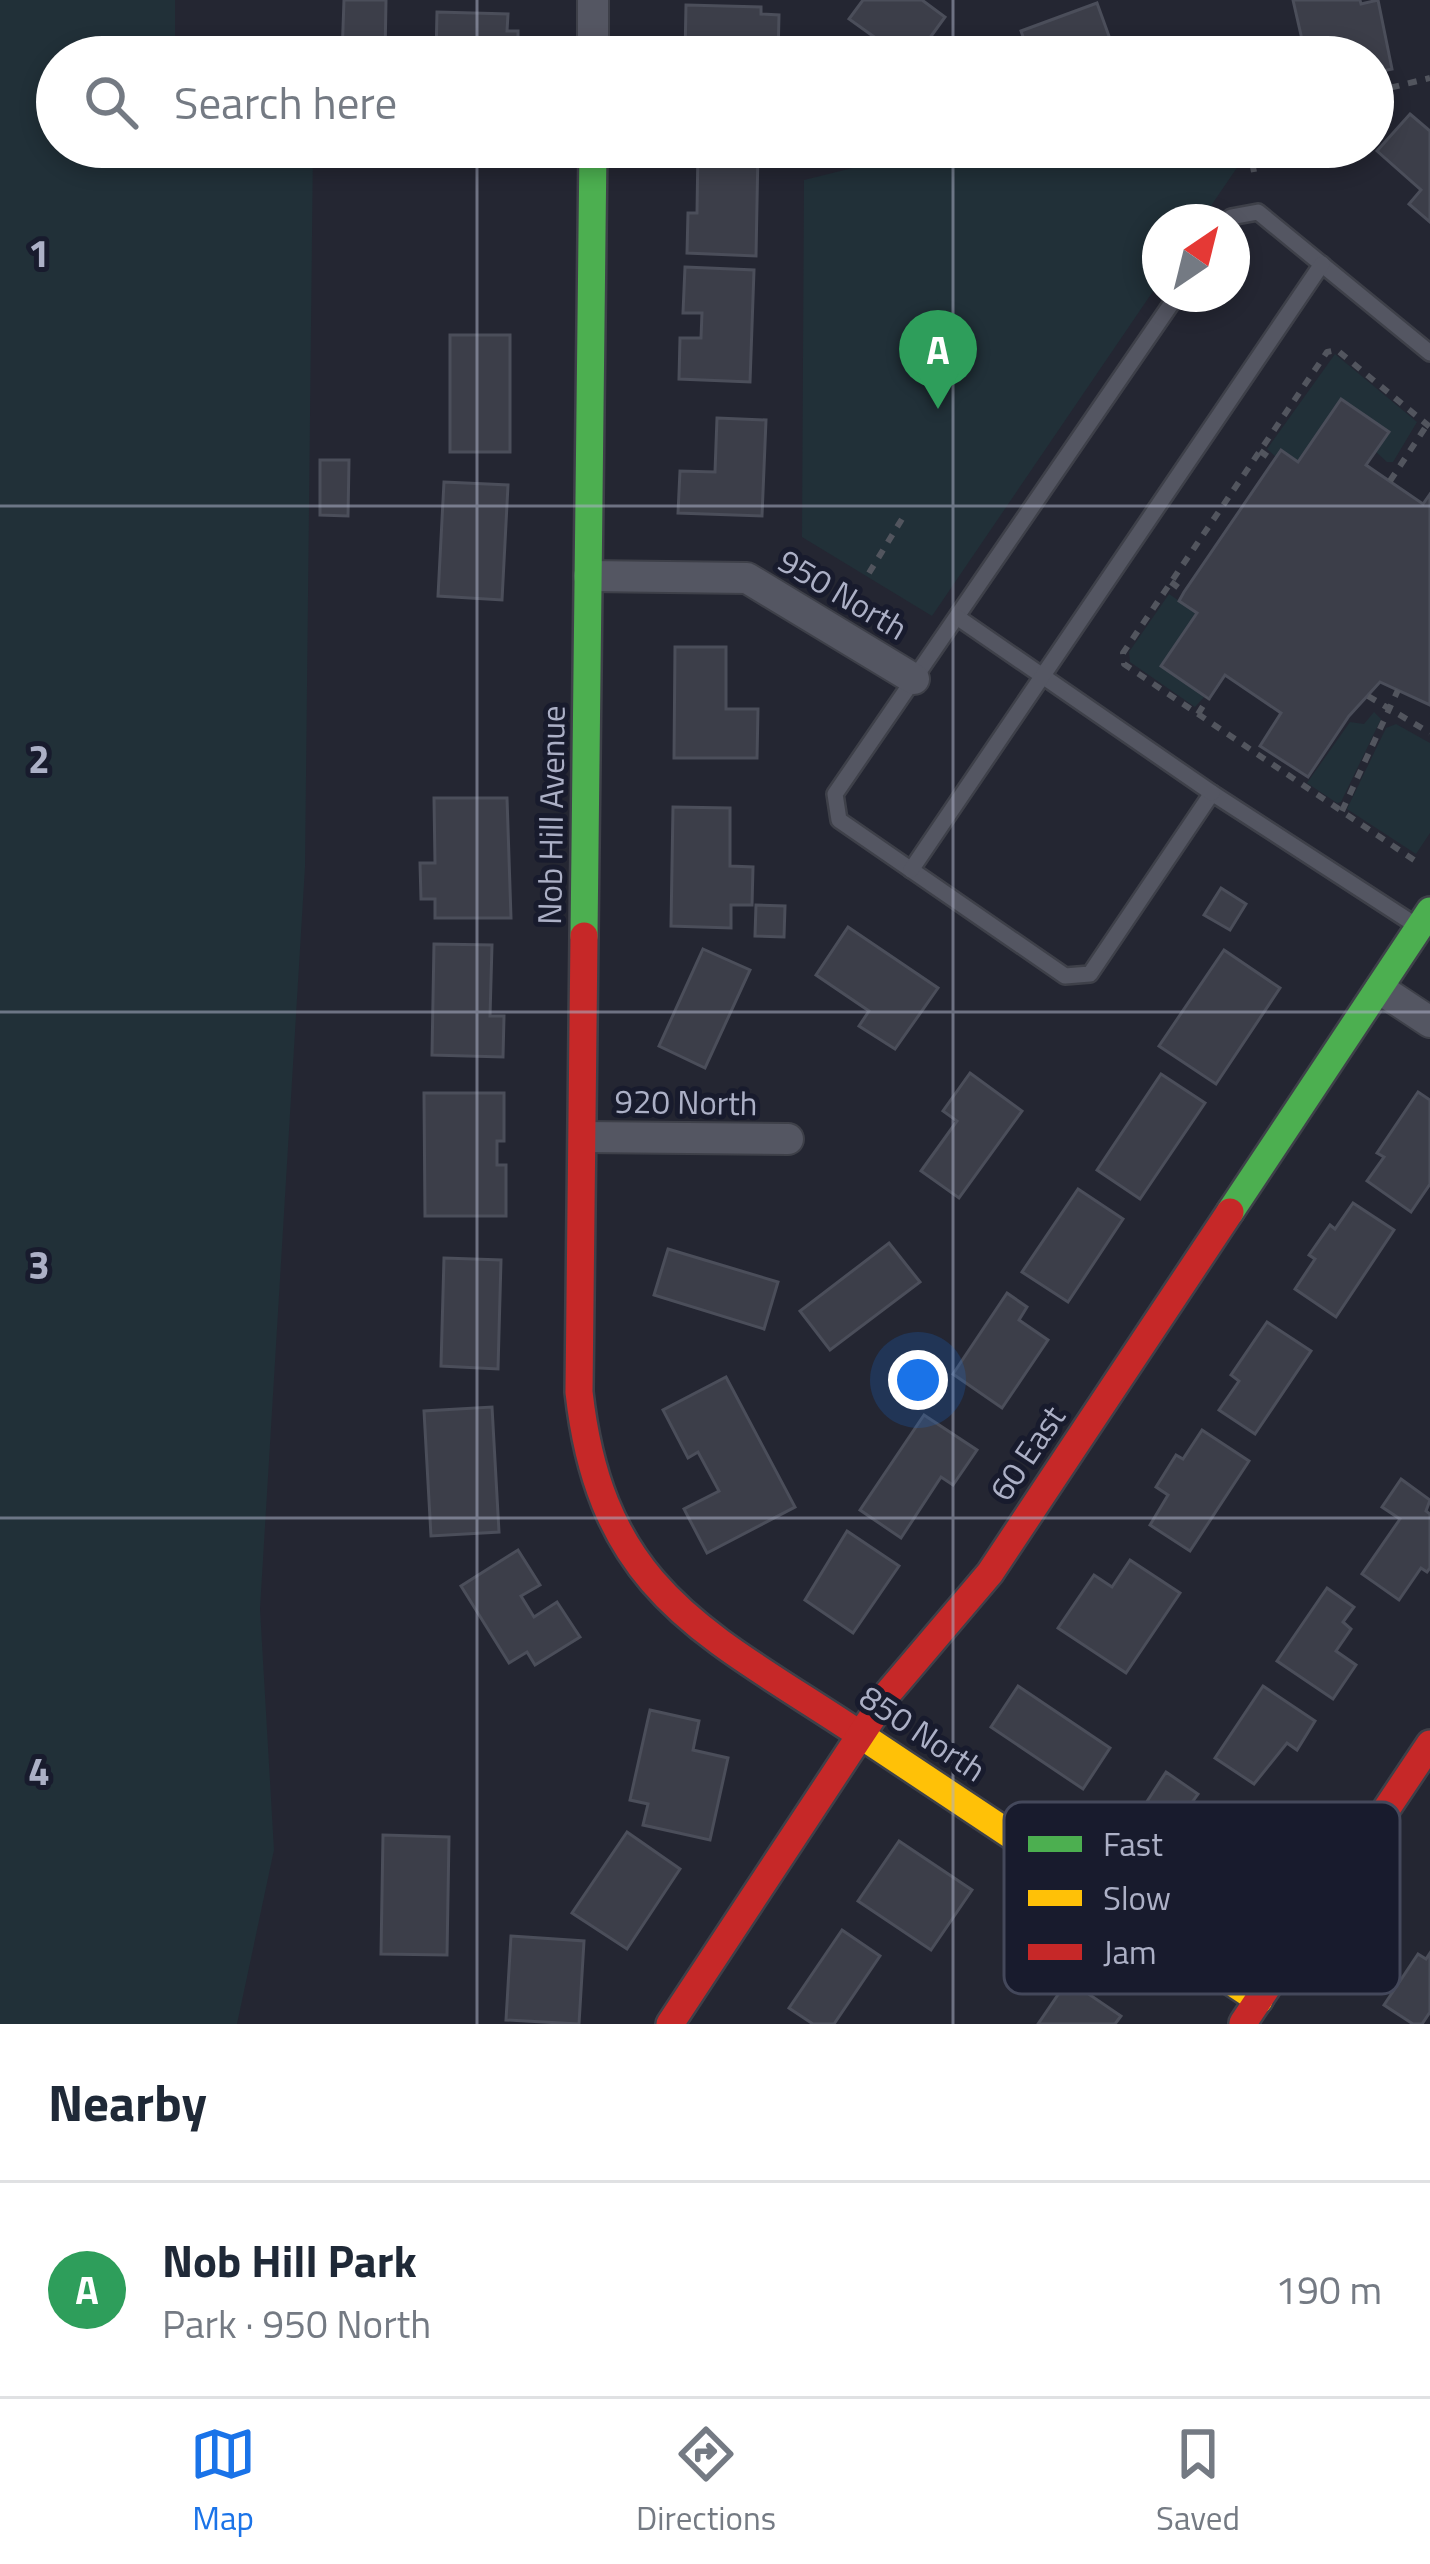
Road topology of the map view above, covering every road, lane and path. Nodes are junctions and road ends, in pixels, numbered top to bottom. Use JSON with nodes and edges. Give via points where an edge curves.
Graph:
{"nodes":[{"id":1,"x":593,"y":0,"type":"edge"},
{"id":2,"x":593,"y":36,"type":"edge"},
{"id":3,"x":1430,"y":78,"type":"edge"},
{"id":4,"x":1394,"y":87,"type":"edge"},
{"id":5,"x":593,"y":168,"type":"edge"},
{"id":6,"x":1253,"y":168,"type":"edge"},
{"id":7,"x":1254,"y":172,"type":"dead end"},
{"id":8,"x":1250,"y":213,"type":"edge"},
{"id":9,"x":1322,"y":264,"type":"junction"},
{"id":10,"x":1166,"y":312,"type":"edge"},
{"id":11,"x":1430,"y":352,"type":"edge"},
{"id":12,"x":1429,"y":426,"type":"edge"},
{"id":13,"x":1260,"y":452,"type":"junction"},
{"id":14,"x":1274,"y":461,"type":"dead end"},
{"id":15,"x":1390,"y":481,"type":"dead end"},
{"id":16,"x":902,"y":519,"type":"dead end"},
{"id":17,"x":868,"y":573,"type":"dead end"},
{"id":18,"x":590,"y":576,"type":"junction"},
{"id":19,"x":1171,"y":583,"type":"junction"},
{"id":20,"x":1184,"y":592,"type":"dead end"},
{"id":21,"x":957,"y":617,"type":"junction"},
{"id":22,"x":1042,"y":676,"type":"junction"},
{"id":23,"x":914,"y":679,"type":"junction"},
{"id":24,"x":1398,"y":690,"type":"dead end"},
{"id":25,"x":1368,"y":696,"type":"dead end"},
{"id":26,"x":1208,"y":698,"type":"dead end"},
{"id":27,"x":1390,"y":709,"type":"junction"},
{"id":28,"x":1198,"y":714,"type":"junction"},
{"id":29,"x":1430,"y":734,"type":"edge"},
{"id":30,"x":1212,"y":793,"type":"junction"},
{"id":31,"x":1342,"y":811,"type":"junction"},
{"id":32,"x":1414,"y":860,"type":"dead end"},
{"id":33,"x":911,"y":870,"type":"junction"},
{"id":34,"x":1425,"y":919,"type":"edge"},
{"id":35,"x":1380,"y":989,"type":"junction"},
{"id":36,"x":1430,"y":1022,"type":"edge"},
{"id":37,"x":584,"y":1138,"type":"junction"},
{"id":38,"x":788,"y":1139,"type":"dead end"},
{"id":39,"x":594,"y":1483,"type":"joint"},
{"id":40,"x":861,"y":1736,"type":"junction"},
{"id":41,"x":1430,"y":1744,"type":"edge"},
{"id":42,"x":1391,"y":1802,"type":"edge"},
{"id":43,"x":1004,"y":1837,"type":"edge"},
{"id":44,"x":1226,"y":1994,"type":"edge"},
{"id":45,"x":1251,"y":2012,"type":"edge"},
{"id":46,"x":670,"y":2024,"type":"edge"}],
"edges":[{"from":1,"to":2,"type":"street"},
{"from":3,"to":4,"type":"path"},
{"from":5,"to":18,"type":"street","name":"Nob Hill Avenue"},
{"from":6,"to":7,"type":"path"},
{"from":8,"to":9,"type":"lane"},
{"from":9,"to":11,"type":"lane"},
{"from":9,"to":22,"type":"lane"},
{"from":10,"to":21,"type":"lane"},
{"from":12,"to":13,"type":"path","via":[[1331,350]]},
{"from":12,"to":15,"type":"path"},
{"from":13,"to":14,"type":"path"},
{"from":13,"to":19,"type":"path"},
{"from":16,"to":17,"type":"path"},
{"from":18,"to":23,"type":"street","name":"950 North","via":[[747,578]]},
{"from":18,"to":37,"type":"street","name":"Nob Hill Avenue"},
{"from":19,"to":20,"type":"path"},
{"from":19,"to":28,"type":"path","via":[[1123,653],[1124,664]]},
{"from":21,"to":22,"type":"lane"},
{"from":21,"to":23,"type":"lane"},
{"from":22,"to":30,"type":"lane"},
{"from":22,"to":33,"type":"lane"},
{"from":23,"to":33,"type":"lane","via":[[835,794],[839,820]]},
{"from":24,"to":27,"type":"path"},
{"from":25,"to":27,"type":"path"},
{"from":26,"to":28,"type":"path"},
{"from":27,"to":29,"type":"path"},
{"from":27,"to":31,"type":"path"},
{"from":28,"to":31,"type":"path"},
{"from":30,"to":33,"type":"lane","via":[[1090,974],[1065,976]]},
{"from":30,"to":34,"type":"lane"},
{"from":31,"to":32,"type":"path"},
{"from":34,"to":35,"type":"street","name":"60 East"},
{"from":35,"to":36,"type":"street"},
{"from":35,"to":40,"type":"street","name":"60 East","via":[[990,1573]]},
{"from":37,"to":38,"type":"street","name":"920 North"},
{"from":37,"to":39,"type":"street","name":"Nob Hill Avenue","via":[[579,1392]]},
{"from":39,"to":40,"type":"street","name":"850 North","via":[[620,1540],[658,1591]]},
{"from":40,"to":43,"type":"street","name":"850 North"},
{"from":40,"to":46,"type":"street","name":"60 East"},
{"from":41,"to":42,"type":"street"},
{"from":44,"to":45,"type":"street","name":"850 North"}]}
